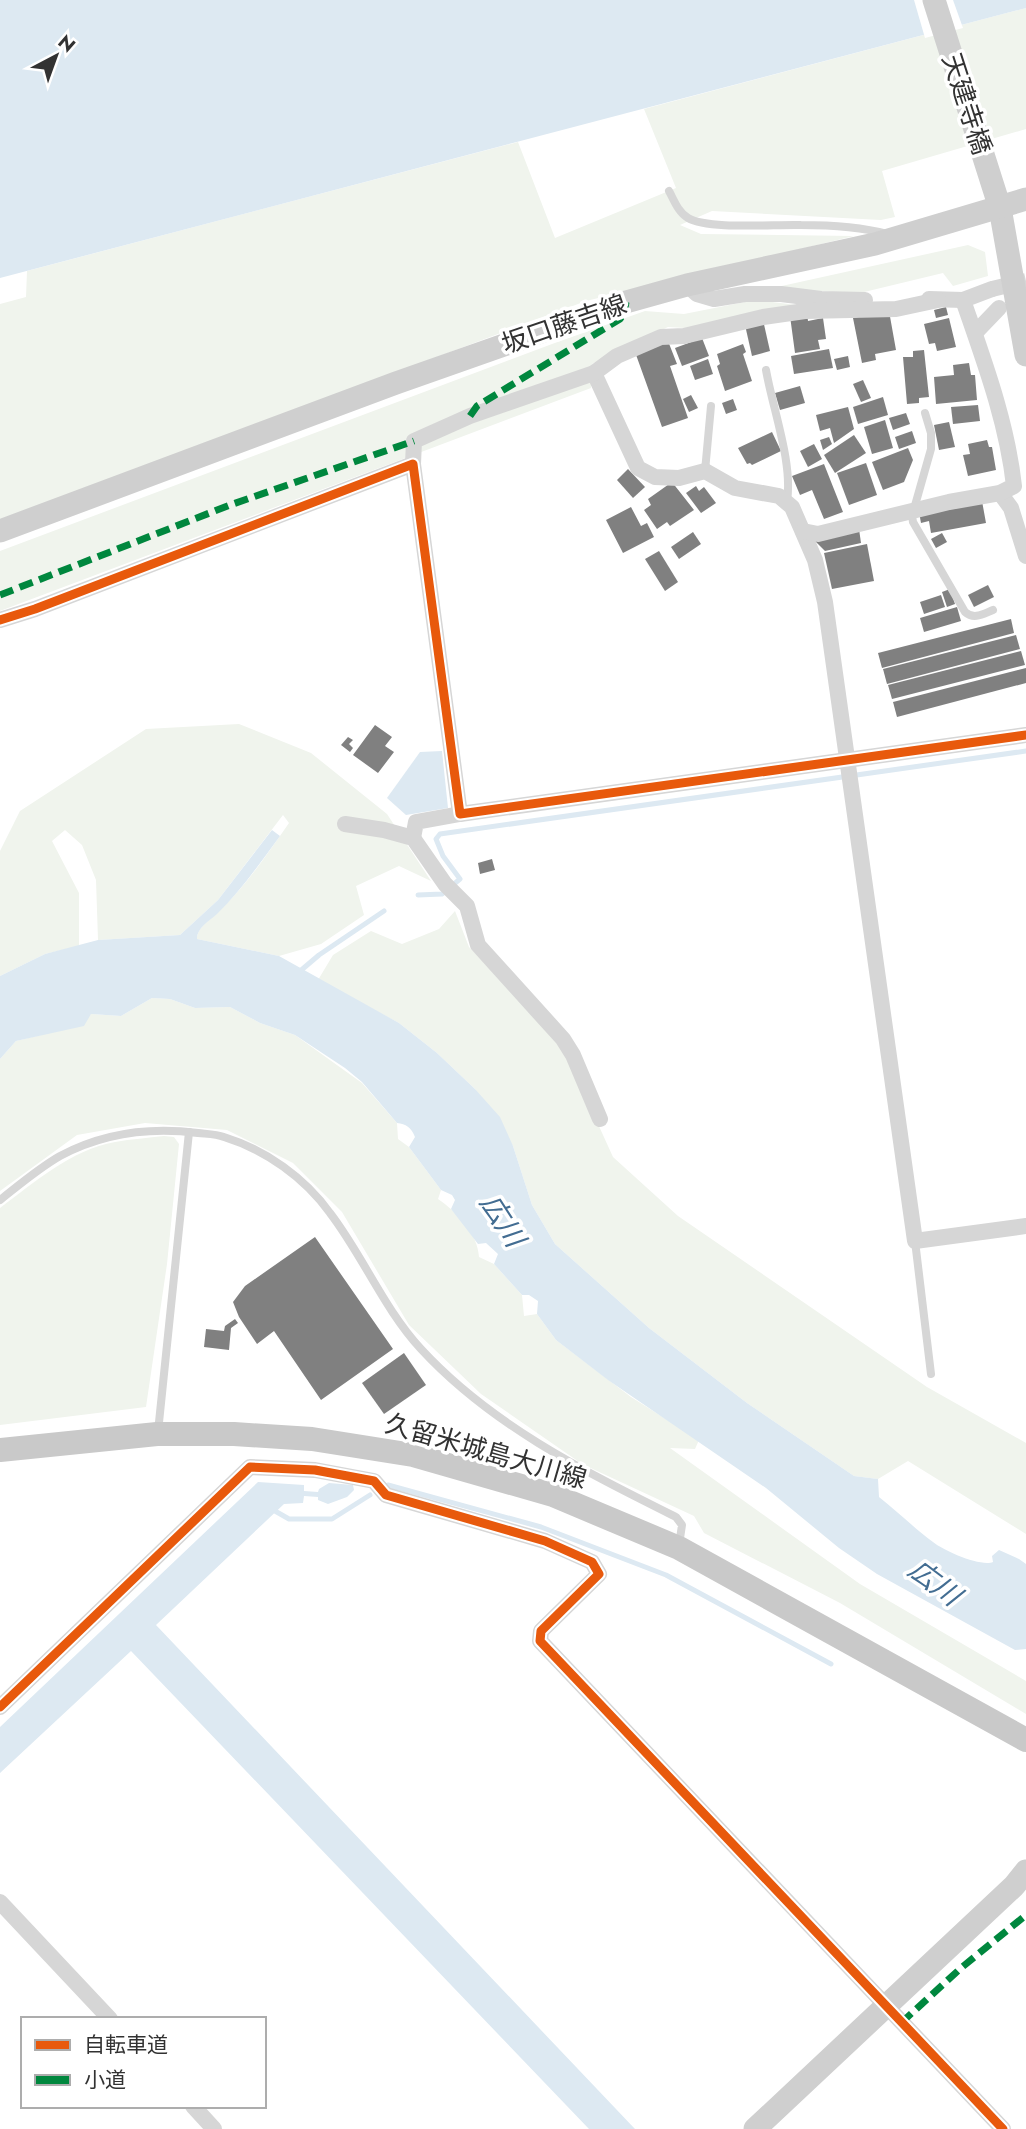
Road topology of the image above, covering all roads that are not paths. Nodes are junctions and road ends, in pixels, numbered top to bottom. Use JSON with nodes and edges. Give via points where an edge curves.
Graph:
{"nodes":[{"id":1,"x":934,"y":0,"type":"edge"},
{"id":2,"x":669,"y":191,"type":"dead end"},
{"id":3,"x":1026,"y":199,"type":"edge"},
{"id":4,"x":1000,"y":208,"type":"junction"},
{"id":5,"x":899,"y":237,"type":"junction"},
{"id":6,"x":687,"y":285,"type":"junction"},
{"id":7,"x":992,"y":289,"type":"tunnel mouth"},
{"id":8,"x":938,"y":300,"type":"junction"},
{"id":9,"x":964,"y":300,"type":"junction"},
{"id":10,"x":999,"y":308,"type":"tunnel mouth"},
{"id":11,"x":975,"y":333,"type":"junction"},
{"id":12,"x":1026,"y":355,"type":"edge"},
{"id":13,"x":765,"y":370,"type":"dead end"},
{"id":14,"x":594,"y":373,"type":"junction"},
{"id":15,"x":711,"y":406,"type":"dead end"},
{"id":16,"x":925,"y":413,"type":"dead end"},
{"id":17,"x":413,"y":464,"type":"junction"},
{"id":18,"x":705,"y":471,"type":"junction"},
{"id":19,"x":1000,"y":493,"type":"junction"},
{"id":20,"x":786,"y":502,"type":"junction"},
{"id":21,"x":914,"y":510,"type":"junction"},
{"id":22,"x":0,"y":531,"type":"edge"},
{"id":23,"x":803,"y":531,"type":"junction"},
{"id":24,"x":1026,"y":556,"type":"edge"},
{"id":25,"x":993,"y":610,"type":"dead end"},
{"id":26,"x":0,"y":620,"type":"edge"},
{"id":27,"x":1026,"y":735,"type":"edge"},
{"id":28,"x":848,"y":763,"type":"junction"},
{"id":29,"x":460,"y":814,"type":"junction"},
{"id":30,"x":345,"y":824,"type":"dead end"},
{"id":31,"x":413,"y":838,"type":"junction"},
{"id":32,"x":600,"y":1119,"type":"dead end"},
{"id":33,"x":189,"y":1132,"type":"junction"},
{"id":34,"x":0,"y":1200,"type":"edge"},
{"id":35,"x":1026,"y":1226,"type":"edge"},
{"id":36,"x":915,"y":1241,"type":"junction"},
{"id":37,"x":930,"y":1374,"type":"dead end"},
{"id":38,"x":158,"y":1434,"type":"junction"},
{"id":39,"x":0,"y":1450,"type":"edge"},
{"id":40,"x":679,"y":1548,"type":"junction"},
{"id":41,"x":0,"y":1707,"type":"edge"},
{"id":42,"x":1026,"y":1740,"type":"edge"},
{"id":43,"x":1026,"y":1871,"type":"edge"},
{"id":44,"x":0,"y":1902,"type":"edge"},
{"id":45,"x":887,"y":2004,"type":"junction"},
{"id":46,"x":108,"y":2017,"type":"edge"},
{"id":47,"x":195,"y":2108,"type":"edge"},
{"id":48,"x":214,"y":2129,"type":"edge"},
{"id":49,"x":755,"y":2129,"type":"edge"},
{"id":50,"x":1003,"y":2129,"type":"edge"}],
"edges":[{"from":1,"to":4,"type":"main road","name":"天建寺橋"},
{"from":2,"to":5,"type":"lane","via":[[688,218],[708,224],[804,225]]},
{"from":3,"to":4,"type":"main road","name":"坂口藤吉線"},
{"from":4,"to":5,"type":"main road","name":"坂口藤吉線"},
{"from":4,"to":12,"type":"main road"},
{"from":5,"to":6,"type":"main road","name":"坂口藤吉線"},
{"from":6,"to":8,"type":"street","via":[[696,294],[714,299],[781,294]]},
{"from":6,"to":22,"type":"main road","name":"坂口藤吉線","via":[[396,383]]},
{"from":7,"to":9,"type":"street"},
{"from":8,"to":9,"type":"street"},
{"from":8,"to":14,"type":"street","via":[[896,309],[805,311],[661,337],[617,356]]},
{"from":9,"to":11,"type":"street"},
{"from":10,"to":11,"type":"street"},
{"from":11,"to":19,"type":"street","via":[[1012,468],[1014,486]]},
{"from":13,"to":20,"type":"lane","via":[[786,460]]},
{"from":14,"to":17,"type":"street","via":[[414,440]]},
{"from":14,"to":18,"type":"street","via":[[638,468],[655,477],[679,478]]},
{"from":15,"to":18,"type":"lane"},
{"from":16,"to":21,"type":"lane","via":[[931,449]]},
{"from":17,"to":26,"type":"street"},
{"from":17,"to":29,"type":"street"},
{"from":18,"to":20,"type":"street","via":[[735,488],[779,496]]},
{"from":19,"to":21,"type":"street"},
{"from":19,"to":24,"type":"street","via":[[1011,508]]},
{"from":20,"to":23,"type":"street"},
{"from":21,"to":23,"type":"street","via":[[818,534]]},
{"from":21,"to":25,"type":"lane","via":[[913,522],[965,612],[975,617]]},
{"from":23,"to":28,"type":"street","via":[[825,602]]},
{"from":27,"to":28,"type":"street"},
{"from":28,"to":29,"type":"street"},
{"from":28,"to":36,"type":"street"},
{"from":29,"to":31,"type":"street","via":[[416,821]]},
{"from":30,"to":31,"type":"street"},
{"from":31,"to":32,"type":"street","via":[[467,906],[478,946],[563,1039]]},
{"from":33,"to":34,"type":"lane","via":[[108,1136],[59,1157]]},
{"from":33,"to":38,"type":"lane"},
{"from":33,"to":40,"type":"lane","via":[[223,1136],[291,1172],[331,1213],[420,1349],[477,1403],[539,1444],[676,1517],[682,1525]]},
{"from":35,"to":36,"type":"street"},
{"from":36,"to":37,"type":"lane"},
{"from":38,"to":39,"type":"main road","name":"久留米城島大川線"},
{"from":38,"to":40,"type":"main road","name":"久留米城島大川線","via":[[312,1439],[413,1455],[553,1495]]},
{"from":40,"to":42,"type":"main road","name":"久留米城島大川線"},
{"from":41,"to":45,"type":"street","via":[[250,1467],[315,1470],[374,1481],[386,1496],[545,1541],[592,1562],[599,1574],[541,1631],[540,1641]]},
{"from":43,"to":45,"type":"main road"},
{"from":44,"to":46,"type":"street"},
{"from":45,"to":49,"type":"main road"},
{"from":45,"to":50,"type":"street"},
{"from":47,"to":48,"type":"street"}]}
